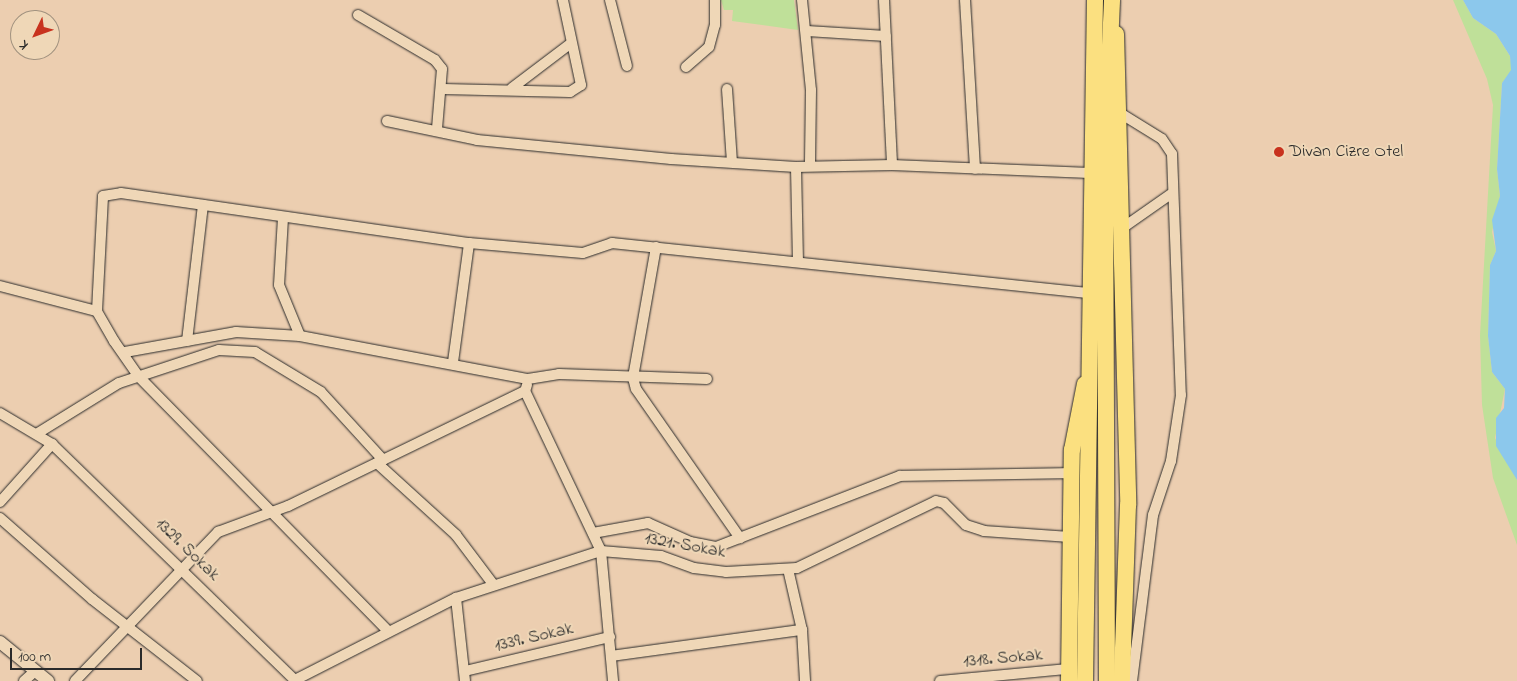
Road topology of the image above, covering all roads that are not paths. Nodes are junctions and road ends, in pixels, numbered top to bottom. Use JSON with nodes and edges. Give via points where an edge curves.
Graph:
{"nodes":[{"id":1,"x":563,"y":0,"type":"edge"},
{"id":2,"x":610,"y":0,"type":"edge"},
{"id":3,"x":715,"y":0,"type":"edge"},
{"id":4,"x":802,"y":0,"type":"edge"},
{"id":5,"x":884,"y":0,"type":"edge"},
{"id":6,"x":965,"y":0,"type":"edge"},
{"id":7,"x":1095,"y":0,"type":"edge"},
{"id":8,"x":1113,"y":0,"type":"edge"},
{"id":9,"x":358,"y":15,"type":"dead end"},
{"id":10,"x":807,"y":31,"type":"junction"},
{"id":11,"x":886,"y":36,"type":"junction"},
{"id":12,"x":570,"y":44,"type":"junction"},
{"id":13,"x":627,"y":66,"type":"dead end"},
{"id":14,"x":686,"y":67,"type":"dead end"},
{"id":15,"x":512,"y":88,"type":"junction"},
{"id":16,"x":443,"y":89,"type":"junction"},
{"id":17,"x":727,"y":89,"type":"dead end"},
{"id":18,"x":1120,"y":113,"type":"junction"},
{"id":19,"x":387,"y":121,"type":"dead end"},
{"id":20,"x":437,"y":129,"type":"junction"},
{"id":21,"x":732,"y":162,"type":"junction"},
{"id":22,"x":892,"y":165,"type":"junction"},
{"id":23,"x":810,"y":166,"type":"junction"},
{"id":24,"x":796,"y":167,"type":"junction"},
{"id":25,"x":975,"y":169,"type":"junction"},
{"id":26,"x":1090,"y":173,"type":"junction"},
{"id":27,"x":1171,"y":194,"type":"junction"},
{"id":28,"x":203,"y":206,"type":"junction"},
{"id":29,"x":283,"y":218,"type":"junction"},
{"id":30,"x":1121,"y":229,"type":"junction"},
{"id":31,"x":469,"y":242,"type":"junction"},
{"id":32,"x":656,"y":247,"type":"junction"},
{"id":33,"x":798,"y":262,"type":"junction"},
{"id":34,"x":0,"y":286,"type":"edge"},
{"id":35,"x":1088,"y":293,"type":"junction"},
{"id":36,"x":97,"y":311,"type":"junction"},
{"id":37,"x":300,"y":336,"type":"junction"},
{"id":38,"x":187,"y":341,"type":"junction"},
{"id":39,"x":126,"y":352,"type":"junction"},
{"id":40,"x":453,"y":362,"type":"junction"},
{"id":41,"x":1087,"y":372,"type":"junction"},
{"id":42,"x":139,"y":377,"type":"junction"},
{"id":43,"x":633,"y":378,"type":"junction"},
{"id":44,"x":528,"y":379,"type":"junction"},
{"id":45,"x":707,"y":379,"type":"dead end"},
{"id":46,"x":525,"y":391,"type":"junction"},
{"id":47,"x":0,"y":413,"type":"edge"},
{"id":48,"x":38,"y":433,"type":"junction"},
{"id":49,"x":52,"y":444,"type":"junction"},
{"id":50,"x":380,"y":462,"type":"junction"},
{"id":51,"x":1072,"y":473,"type":"junction"},
{"id":52,"x":0,"y":502,"type":"edge"},
{"id":53,"x":272,"y":509,"type":"junction"},
{"id":54,"x":0,"y":518,"type":"edge"},
{"id":55,"x":593,"y":533,"type":"junction"},
{"id":56,"x":1070,"y":537,"type":"junction"},
{"id":57,"x":740,"y":538,"type":"junction"},
{"id":58,"x":601,"y":551,"type":"junction"},
{"id":59,"x":180,"y":566,"type":"junction"},
{"id":60,"x":788,"y":569,"type":"junction"},
{"id":61,"x":493,"y":584,"type":"junction"},
{"id":62,"x":456,"y":598,"type":"junction"},
{"id":63,"x":126,"y":626,"type":"junction"},
{"id":64,"x":802,"y":630,"type":"junction"},
{"id":65,"x":388,"y":631,"type":"junction"},
{"id":66,"x":610,"y":637,"type":"junction"},
{"id":67,"x":0,"y":642,"type":"edge"},
{"id":68,"x":611,"y":656,"type":"junction"},
{"id":69,"x":35,"y":671,"type":"junction"},
{"id":70,"x":1069,"y":675,"type":"edge"},
{"id":71,"x":465,"y":676,"type":"edge"},
{"id":72,"x":24,"y":681,"type":"edge"},
{"id":73,"x":48,"y":681,"type":"edge"},
{"id":74,"x":76,"y":681,"type":"edge"},
{"id":75,"x":197,"y":681,"type":"edge"},
{"id":76,"x":296,"y":681,"type":"edge"},
{"id":77,"x":613,"y":681,"type":"edge"},
{"id":78,"x":805,"y":681,"type":"edge"},
{"id":79,"x":940,"y":681,"type":"edge"},
{"id":80,"x":1085,"y":681,"type":"edge"},
{"id":81,"x":1107,"y":681,"type":"edge"},
{"id":82,"x":1122,"y":681,"type":"edge"},
{"id":83,"x":1132,"y":681,"type":"edge"}],
"edges":[{"from":1,"to":12,"type":"street"},
{"from":2,"to":13,"type":"street"},
{"from":3,"to":14,"type":"street","via":[[715,25],[709,47]]},
{"from":4,"to":10,"type":"street"},
{"from":5,"to":11,"type":"street"},
{"from":6,"to":25,"type":"street"},
{"from":7,"to":26,"type":"main road"},
{"from":8,"to":18,"type":"main road"},
{"from":8,"to":81,"type":"main road","via":[[1106,155]]},
{"from":9,"to":16,"type":"street","via":[[435,60],[442,68]]},
{"from":10,"to":11,"type":"street"},
{"from":10,"to":23,"type":"street"},
{"from":11,"to":22,"type":"street"},
{"from":12,"to":15,"type":"street"},
{"from":12,"to":15,"type":"street","via":[[581,85],[570,92]]},
{"from":15,"to":16,"type":"street"},
{"from":16,"to":20,"type":"street"},
{"from":17,"to":21,"type":"street"},
{"from":18,"to":27,"type":"street","via":[[1162,138],[1172,154]]},
{"from":18,"to":30,"type":"main road"},
{"from":19,"to":20,"type":"street"},
{"from":20,"to":21,"type":"street","via":[[477,140]]},
{"from":21,"to":24,"type":"street"},
{"from":22,"to":23,"type":"street"},
{"from":22,"to":25,"type":"street"},
{"from":23,"to":24,"type":"street"},
{"from":24,"to":33,"type":"street"},
{"from":25,"to":26,"type":"street"},
{"from":26,"to":35,"type":"main road"},
{"from":27,"to":30,"type":"street"},
{"from":27,"to":83,"type":"street","via":[[1181,406],[1171,460],[1153,515]]},
{"from":28,"to":29,"type":"street"},
{"from":28,"to":36,"type":"street","via":[[121,193],[104,196]]},
{"from":28,"to":38,"type":"street"},
{"from":29,"to":31,"type":"street"},
{"from":29,"to":37,"type":"street","via":[[280,285]]},
{"from":30,"to":82,"type":"main road","via":[[1128,505]]},
{"from":31,"to":32,"type":"street","via":[[582,253],[612,242]]},
{"from":31,"to":40,"type":"street"},
{"from":32,"to":33,"type":"street"},
{"from":32,"to":43,"type":"street"},
{"from":33,"to":35,"type":"street"},
{"from":34,"to":36,"type":"street"},
{"from":35,"to":41,"type":"main road"},
{"from":36,"to":39,"type":"street"},
{"from":37,"to":38,"type":"street","via":[[236,332]]},
{"from":37,"to":40,"type":"street","via":[[355,349]]},
{"from":38,"to":39,"type":"street"},
{"from":39,"to":42,"type":"street"},
{"from":40,"to":44,"type":"street"},
{"from":41,"to":51,"type":"main road"},
{"from":41,"to":80,"type":"main road"},
{"from":42,"to":48,"type":"street","via":[[95,395]]},
{"from":42,"to":50,"type":"street","via":[[219,350],[255,352],[321,392]]},
{"from":42,"to":53,"type":"street"},
{"from":43,"to":44,"type":"street","via":[[559,374]]},
{"from":43,"to":45,"type":"street"},
{"from":43,"to":57,"type":"street","via":[[636,389]]},
{"from":44,"to":46,"type":"street"},
{"from":46,"to":50,"type":"street"},
{"from":46,"to":55,"type":"street"},
{"from":47,"to":48,"type":"street","name":"1329. Sokak"},
{"from":48,"to":49,"type":"street","name":"1329. Sokak"},
{"from":49,"to":52,"type":"street"},
{"from":49,"to":59,"type":"street","name":"1329. Sokak"},
{"from":50,"to":53,"type":"street","via":[[288,506]]},
{"from":50,"to":61,"type":"street","via":[[456,535]]},
{"from":51,"to":56,"type":"main road"},
{"from":51,"to":57,"type":"street","via":[[900,476]]},
{"from":53,"to":59,"type":"street","via":[[218,532]]},
{"from":53,"to":65,"type":"street"},
{"from":54,"to":63,"type":"street"},
{"from":55,"to":57,"type":"street","via":[[648,523],[707,546]]},
{"from":55,"to":58,"type":"street"},
{"from":56,"to":60,"type":"street","name":"1321. Sokak","via":[[984,531],[966,524],[944,503],[936,501],[855,543]]},
{"from":56,"to":70,"type":"main road"},
{"from":58,"to":60,"type":"street","name":"1321. Sokak","via":[[661,556],[694,568],[726,572]]},
{"from":58,"to":61,"type":"street","name":"1321. Sokak"},
{"from":58,"to":66,"type":"street"},
{"from":59,"to":63,"type":"street"},
{"from":59,"to":76,"type":"street","name":"1329. Sokak"},
{"from":60,"to":64,"type":"street"},
{"from":61,"to":62,"type":"street","name":"1321. Sokak"},
{"from":62,"to":65,"type":"street","name":"1321. Sokak"},
{"from":62,"to":71,"type":"street"},
{"from":63,"to":74,"type":"street"},
{"from":63,"to":75,"type":"street"},
{"from":64,"to":68,"type":"street"},
{"from":64,"to":78,"type":"street"},
{"from":65,"to":76,"type":"street","name":"1321. Sokak"},
{"from":66,"to":68,"type":"street"},
{"from":66,"to":71,"type":"street","name":"1339. Sokak"},
{"from":67,"to":69,"type":"street"},
{"from":68,"to":77,"type":"street"},
{"from":69,"to":72,"type":"street"},
{"from":69,"to":73,"type":"street"},
{"from":70,"to":79,"type":"street","name":"1318. Sokak"}]}
